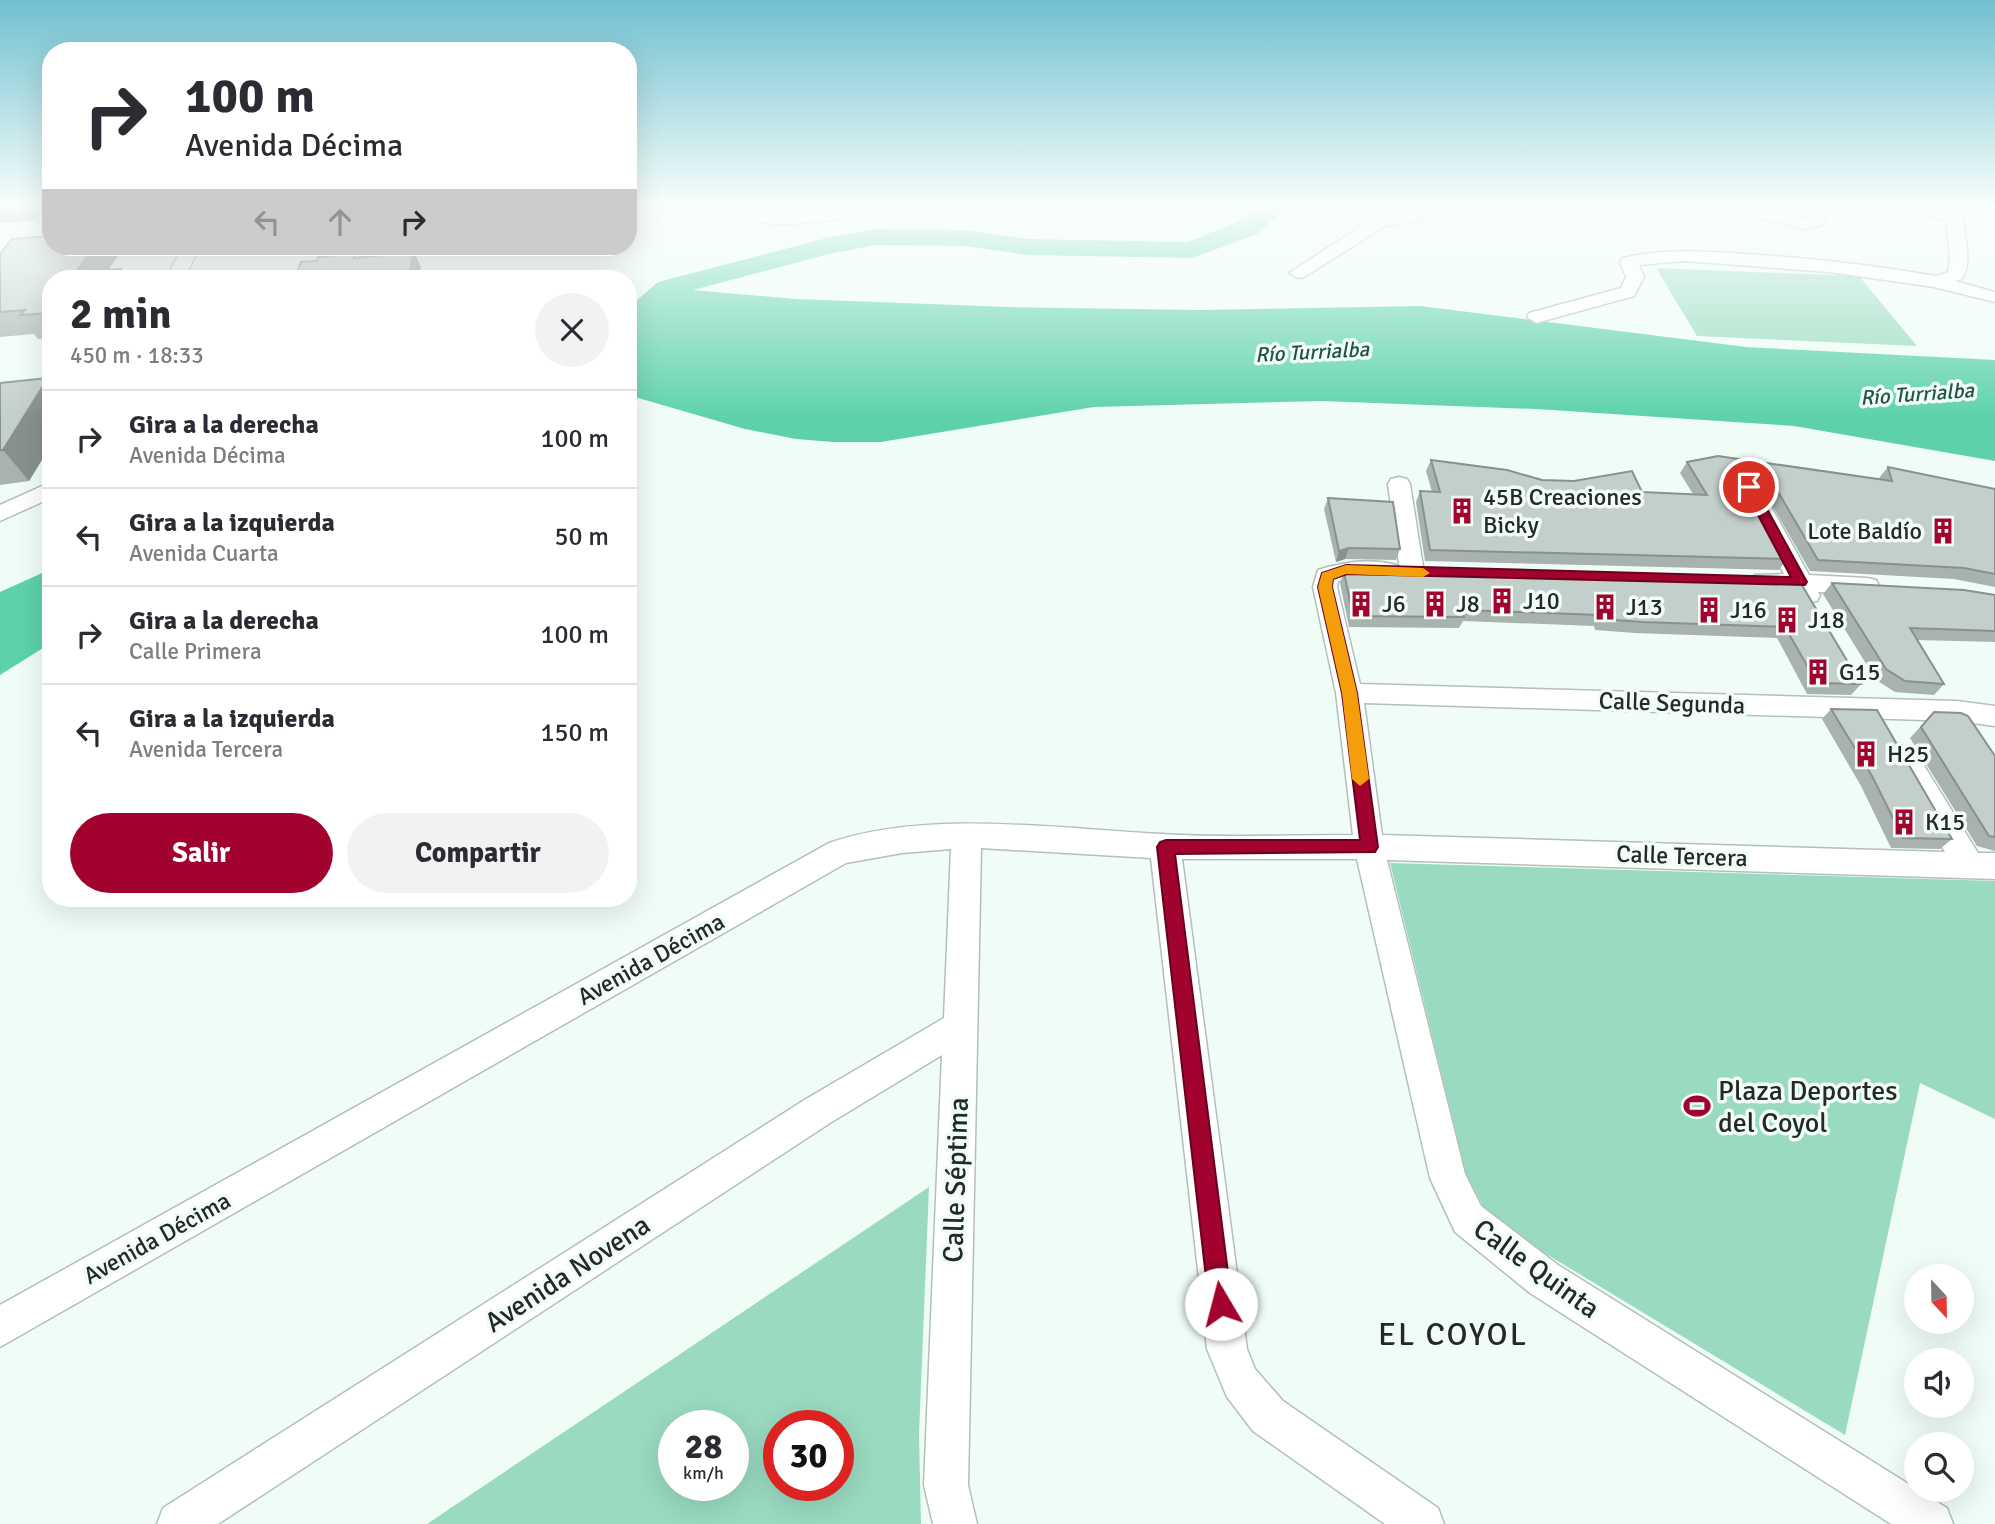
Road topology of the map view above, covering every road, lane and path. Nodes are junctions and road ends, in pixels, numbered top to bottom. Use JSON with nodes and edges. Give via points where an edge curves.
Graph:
{"nodes":[{"id":1,"x":1635,"y":277,"type":"edge"},
{"id":2,"x":1904,"y":277,"type":"edge"},
{"id":3,"x":1950,"y":277,"type":"edge"},
{"id":4,"x":1937,"y":282,"type":"junction"},
{"id":5,"x":1995,"y":297,"type":"edge"},
{"id":6,"x":1536,"y":317,"type":"dead end"},
{"id":7,"x":1399,"y":484,"type":"dead end"},
{"id":8,"x":1749,"y":487,"type":"edge"},
{"id":9,"x":42,"y":493,"type":"edge"},
{"id":10,"x":0,"y":514,"type":"edge"},
{"id":11,"x":1412,"y":573,"type":"junction"},
{"id":12,"x":1440,"y":573,"type":"edge"},
{"id":13,"x":1745,"y":581,"type":"edge"},
{"id":14,"x":1800,"y":582,"type":"junction"},
{"id":15,"x":1884,"y":586,"type":"edge"},
{"id":16,"x":1821,"y":617,"type":"edge"},
{"id":17,"x":1862,"y":687,"type":"edge"},
{"id":18,"x":1349,"y":693,"type":"junction"},
{"id":19,"x":1875,"y":710,"type":"junction"},
{"id":20,"x":1995,"y":716,"type":"edge"},
{"id":21,"x":966,"y":835,"type":"junction"},
{"id":22,"x":1166,"y":847,"type":"junction"},
{"id":23,"x":1369,"y":847,"type":"junction"},
{"id":24,"x":1982,"y":865,"type":"edge"},
{"id":25,"x":959,"y":1027,"type":"junction"},
{"id":26,"x":0,"y":1327,"type":"edge"},
{"id":27,"x":179,"y":1524,"type":"edge"},
{"id":28,"x":955,"y":1524,"type":"edge"},
{"id":29,"x":1422,"y":1524,"type":"edge"},
{"id":30,"x":1931,"y":1524,"type":"edge"}],
"edges":[{"from":1,"to":6,"type":"street","via":[[1628,292]]},
{"from":2,"to":4,"type":"street"},
{"from":3,"to":4,"type":"street"},
{"from":4,"to":5,"type":"street"},
{"from":7,"to":11,"type":"street"},
{"from":8,"to":14,"type":"street"},
{"from":9,"to":10,"type":"street"},
{"from":11,"to":12,"type":"street"},
{"from":11,"to":18,"type":"street","name":"Calle Quinta","via":[[1346,570],[1326,576]]},
{"from":13,"to":14,"type":"street"},
{"from":14,"to":15,"type":"street"},
{"from":14,"to":16,"type":"street"},
{"from":17,"to":19,"type":"street"},
{"from":18,"to":19,"type":"street","name":"Calle Segunda"},
{"from":18,"to":23,"type":"street","name":"Calle Quinta"},
{"from":19,"to":20,"type":"street","name":"Calle Segunda"},
{"from":19,"to":24,"type":"street"},
{"from":21,"to":22,"type":"street","name":"Avenida Décima"},
{"from":21,"to":25,"type":"street","name":"Calle Séptima"},
{"from":21,"to":26,"type":"street","name":"Avenida Décima","via":[[840,852]]},
{"from":22,"to":23,"type":"street","name":"Avenida Décima"},
{"from":22,"to":29,"type":"street","via":[[1227,1349],[1241,1383],[1268,1416]]},
{"from":23,"to":24,"type":"street","name":"Calle Tercera"},
{"from":23,"to":30,"type":"street","name":"Calle Quinta","via":[[1448,1178],[1468,1219],[1544,1279]]},
{"from":25,"to":27,"type":"street","name":"Avenida Novena","via":[[818,1111]]},
{"from":25,"to":28,"type":"street","name":"Calle Séptima","via":[[946,1485]]}]}
